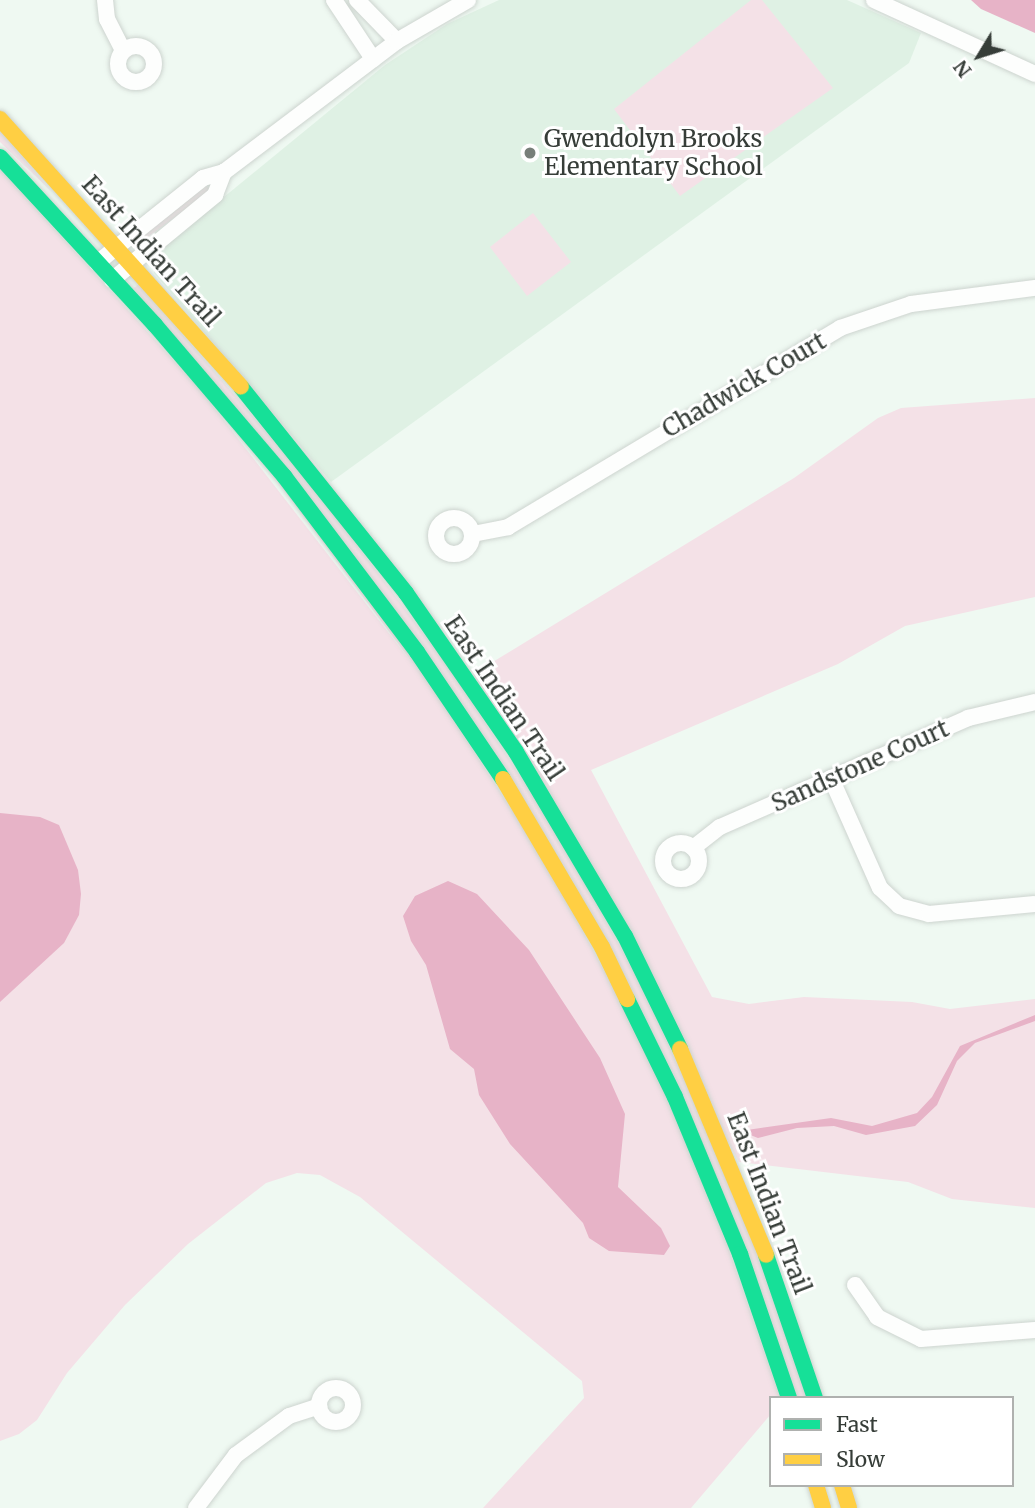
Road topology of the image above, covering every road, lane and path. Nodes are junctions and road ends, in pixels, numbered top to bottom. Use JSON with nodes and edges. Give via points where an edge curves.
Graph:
{"nodes":[{"id":1,"x":105,"y":0,"type":"edge"},
{"id":2,"x":334,"y":0,"type":"edge"},
{"id":3,"x":357,"y":0,"type":"edge"},
{"id":4,"x":468,"y":0,"type":"edge"},
{"id":5,"x":874,"y":0,"type":"edge"},
{"id":6,"x":397,"y":41,"type":"junction"},
{"id":7,"x":123,"y":50,"type":"dead end"},
{"id":8,"x":373,"y":59,"type":"junction"},
{"id":9,"x":1035,"y":74,"type":"edge"},
{"id":10,"x":0,"y":120,"type":"edge"},
{"id":11,"x":0,"y":156,"type":"edge"},
{"id":12,"x":224,"y":172,"type":"junction"},
{"id":13,"x":116,"y":247,"type":"junction"},
{"id":14,"x":97,"y":263,"type":"junction"},
{"id":15,"x":131,"y":263,"type":"junction"},
{"id":16,"x":112,"y":280,"type":"junction"},
{"id":17,"x":1035,"y":288,"type":"edge"},
{"id":18,"x":472,"y":534,"type":"dead end"},
{"id":19,"x":1035,"y":702,"type":"edge"},
{"id":20,"x":831,"y":778,"type":"junction"},
{"id":21,"x":693,"y":848,"type":"dead end"},
{"id":22,"x":1035,"y":904,"type":"edge"},
{"id":23,"x":855,"y":1285,"type":"dead end"},
{"id":24,"x":1035,"y":1330,"type":"edge"},
{"id":25,"x":788,"y":1396,"type":"edge"},
{"id":26,"x":815,"y":1396,"type":"edge"},
{"id":27,"x":319,"y":1406,"type":"dead end"},
{"id":28,"x":817,"y":1487,"type":"edge"},
{"id":29,"x":843,"y":1487,"type":"edge"},
{"id":30,"x":196,"y":1508,"type":"edge"},
{"id":31,"x":822,"y":1508,"type":"edge"},
{"id":32,"x":849,"y":1508,"type":"edge"}],
"edges":[{"from":1,"to":7,"type":"street","via":[[107,19]]},
{"from":2,"to":8,"type":"street"},
{"from":3,"to":6,"type":"street"},
{"from":4,"to":6,"type":"street"},
{"from":5,"to":9,"type":"street"},
{"from":6,"to":8,"type":"street"},
{"from":8,"to":12,"type":"street"},
{"from":10,"to":13,"type":"main road","name":"East Indian Trail"},
{"from":11,"to":14,"type":"main road","name":"East Indian Trail"},
{"from":12,"to":13,"type":"street","via":[[203,178]]},
{"from":12,"to":15,"type":"street","via":[[215,195]]},
{"from":13,"to":14,"type":"street"},
{"from":13,"to":15,"type":"main road","name":"East Indian Trail"},
{"from":14,"to":16,"type":"main road","name":"East Indian Trail"},
{"from":15,"to":16,"type":"street"},
{"from":15,"to":26,"type":"main road","name":"East Indian Trail","via":[[357,528],[484,705],[557,819],[637,960],[709,1112],[765,1250]]},
{"from":16,"to":25,"type":"main road","name":"East Indian Trail","via":[[242,426],[359,573],[472,731],[548,850],[618,978],[691,1131],[750,1279]]},
{"from":17,"to":18,"type":"street","name":"Chadwick Court","via":[[911,304],[840,328],[508,527]]},
{"from":19,"to":20,"type":"street","name":"Sandstone Court","via":[[968,719]]},
{"from":20,"to":21,"type":"street","name":"Sandstone Court","via":[[720,827]]},
{"from":20,"to":22,"type":"street","via":[[880,888],[899,906],[929,914]]},
{"from":23,"to":24,"type":"street","via":[[877,1317],[921,1339]]},
{"from":27,"to":30,"type":"street","via":[[289,1416],[236,1455]]},
{"from":28,"to":31,"type":"main road"},
{"from":29,"to":32,"type":"main road"}]}
